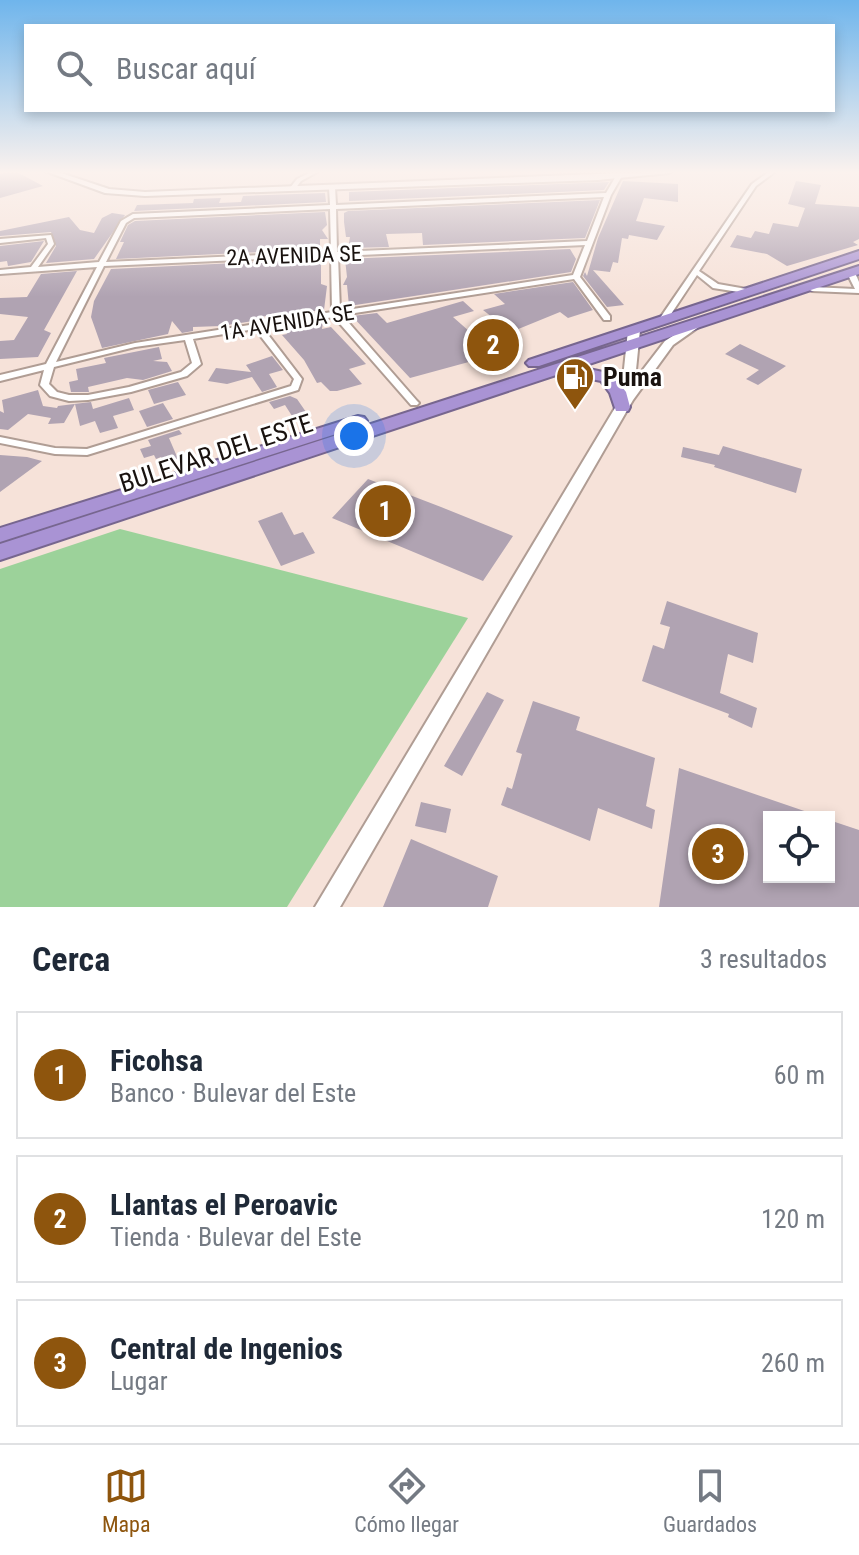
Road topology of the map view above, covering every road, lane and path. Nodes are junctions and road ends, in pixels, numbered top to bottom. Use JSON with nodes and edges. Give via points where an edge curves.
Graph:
{"nodes":[{"id":1,"x":180,"y":213,"type":"edge"},
{"id":2,"x":333,"y":213,"type":"edge"},
{"id":3,"x":601,"y":213,"type":"edge"},
{"id":4,"x":736,"y":213,"type":"edge"},
{"id":5,"x":0,"y":241,"type":"edge"},
{"id":6,"x":589,"y":243,"type":"junction"},
{"id":7,"x":335,"y":254,"type":"junction"},
{"id":8,"x":859,"y":257,"type":"edge"},
{"id":9,"x":103,"y":264,"type":"junction"},
{"id":10,"x":34,"y":267,"type":"junction"},
{"id":11,"x":0,"y":272,"type":"edge"},
{"id":12,"x":698,"y":273,"type":"junction"},
{"id":13,"x":576,"y":277,"type":"junction"},
{"id":14,"x":858,"y":280,"type":"edge"},
{"id":15,"x":788,"y":286,"type":"junction"},
{"id":16,"x":749,"y":292,"type":"junction"},
{"id":17,"x":336,"y":314,"type":"junction"},
{"id":18,"x":607,"y":318,"type":"dead end"},
{"id":19,"x":662,"y":321,"type":"junction"},
{"id":20,"x":696,"y":324,"type":"junction"},
{"id":21,"x":258,"y":327,"type":"junction"},
{"id":22,"x":188,"y":337,"type":"junction"},
{"id":23,"x":633,"y":337,"type":"junction"},
{"id":24,"x":551,"y":364,"type":"junction"},
{"id":25,"x":50,"y":365,"type":"junction"},
{"id":26,"x":0,"y":378,"type":"edge"},
{"id":27,"x":414,"y":403,"type":"junction"},
{"id":28,"x":624,"y":403,"type":"junction"},
{"id":29,"x":0,"y":440,"type":"edge"},
{"id":30,"x":0,"y":535,"type":"edge"},
{"id":31,"x":0,"y":552,"type":"edge"},
{"id":32,"x":327,"y":907,"type":"edge"}],
"edges":[{"from":1,"to":9,"type":"street","via":[[128,219]]},
{"from":2,"to":7,"type":"street"},
{"from":3,"to":6,"type":"street"},
{"from":4,"to":12,"type":"street"},
{"from":5,"to":10,"type":"street","via":[[49,236],[51,244]]},
{"from":6,"to":7,"type":"street","name":"2A AVENIDA SE"},
{"from":6,"to":13,"type":"street"},
{"from":7,"to":9,"type":"street","name":"2A AVENIDA SE"},
{"from":7,"to":17,"type":"street"},
{"from":8,"to":15,"type":"highway","name":"BULEVAR DEL ESTE"},
{"from":9,"to":10,"type":"street","name":"2A AVENIDA SE"},
{"from":9,"to":25,"type":"street"},
{"from":10,"to":11,"type":"street","name":"2A AVENIDA SE"},
{"from":12,"to":16,"type":"street","via":[[711,284]]},
{"from":12,"to":19,"type":"street"},
{"from":13,"to":17,"type":"street","name":"1A AVENIDA SE"},
{"from":13,"to":18,"type":"street"},
{"from":14,"to":15,"type":"highway","name":"BULEVAR DEL ESTE"},
{"from":14,"to":15,"type":"highway","via":[[812,289]]},
{"from":15,"to":16,"type":"highway","name":"BULEVAR DEL ESTE"},
{"from":15,"to":20,"type":"highway","name":"BULEVAR DEL ESTE"},
{"from":16,"to":19,"type":"highway","name":"BULEVAR DEL ESTE"},
{"from":17,"to":21,"type":"street","name":"1A AVENIDA SE"},
{"from":17,"to":27,"type":"street"},
{"from":19,"to":23,"type":"highway","name":"BULEVAR DEL ESTE"},
{"from":20,"to":23,"type":"highway","name":"BULEVAR DEL ESTE"},
{"from":20,"to":28,"type":"street","via":[[669,343]]},
{"from":21,"to":22,"type":"street","name":"1A AVENIDA SE"},
{"from":21,"to":29,"type":"street","via":[[298,379],[295,388],[87,452]]},
{"from":22,"to":25,"type":"street","name":"1A AVENIDA SE"},
{"from":22,"to":25,"type":"street","via":[[198,359],[189,371],[92,397],[49,394],[44,385]]},
{"from":23,"to":24,"type":"highway","name":"BULEVAR DEL ESTE"},
{"from":23,"to":28,"type":"street"},
{"from":24,"to":27,"type":"highway","name":"BULEVAR DEL ESTE"},
{"from":24,"to":28,"type":"highway","via":[[606,377]]},
{"from":24,"to":31,"type":"highway","name":"BULEVAR DEL ESTE","via":[[446,405]]},
{"from":25,"to":26,"type":"street","name":"1A AVENIDA SE"},
{"from":27,"to":30,"type":"highway","name":"BULEVAR DEL ESTE"},
{"from":28,"to":32,"type":"street"}]}
